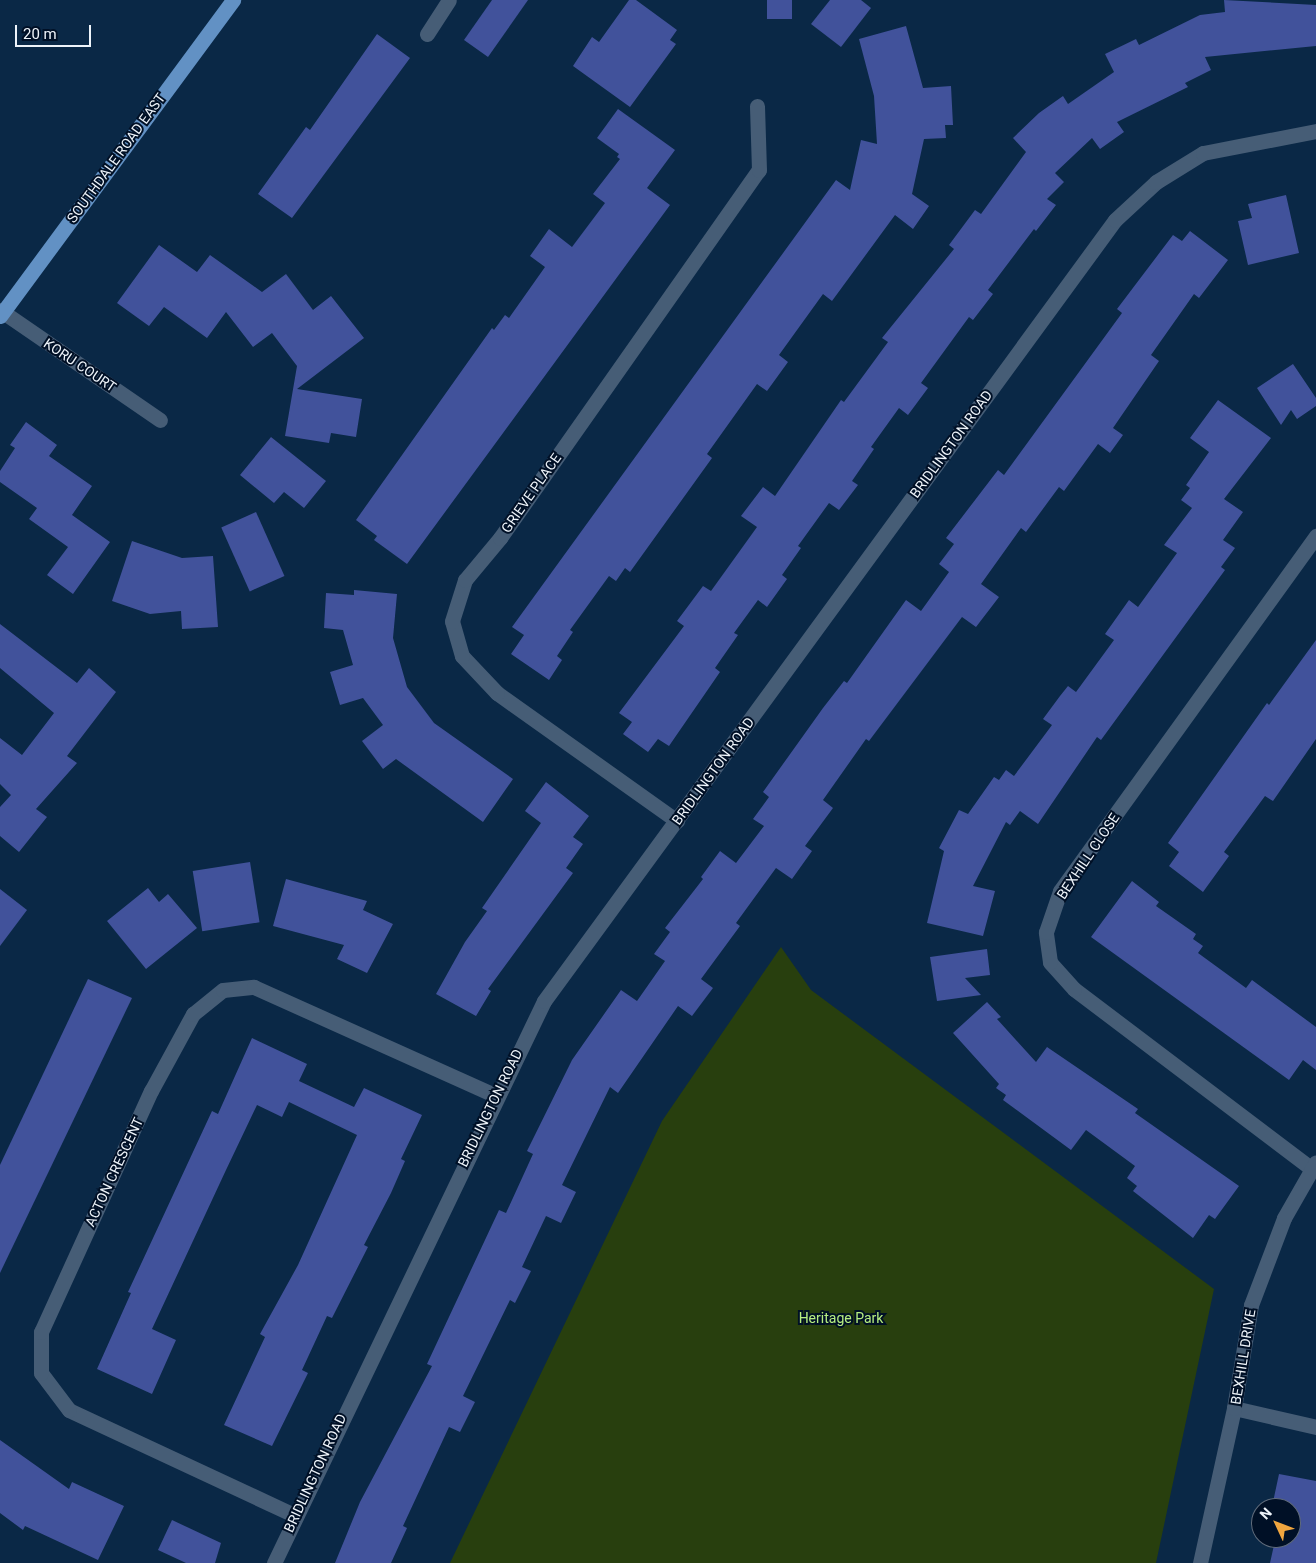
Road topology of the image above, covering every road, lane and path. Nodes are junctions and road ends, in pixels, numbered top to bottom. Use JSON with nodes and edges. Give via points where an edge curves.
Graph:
{"nodes":[{"id":1,"x":233,"y":0,"type":"edge"},
{"id":2,"x":449,"y":0,"type":"edge"},
{"id":3,"x":427,"y":34,"type":"dead end"},
{"id":4,"x":757,"y":106,"type":"dead end"},
{"id":5,"x":1316,"y":130,"type":"edge"},
{"id":6,"x":1,"y":313,"type":"edge"},
{"id":7,"x":160,"y":420,"type":"dead end"},
{"id":8,"x":1316,"y":536,"type":"edge"},
{"id":9,"x":677,"y":821,"type":"junction"},
{"id":10,"x":496,"y":1096,"type":"junction"},
{"id":11,"x":1314,"y":1165,"type":"edge"},
{"id":12,"x":1234,"y":1408,"type":"junction"},
{"id":13,"x":1316,"y":1427,"type":"edge"},
{"id":14,"x":294,"y":1515,"type":"junction"},
{"id":15,"x":274,"y":1563,"type":"edge"},
{"id":16,"x":1200,"y":1563,"type":"edge"}],
"edges":[{"from":1,"to":6,"type":"main road","name":"SOUTHDALE ROAD EAST"},
{"from":2,"to":3,"type":"street"},
{"from":4,"to":9,"type":"street","name":"GRIEVE PLACE","via":[[759,170],[500,538],[465,580],[452,621],[462,656],[497,693]]},
{"from":5,"to":9,"type":"street","name":"BRIDLINGTON ROAD","via":[[1203,153],[1156,182],[1114,220]]},
{"from":6,"to":7,"type":"street","name":"KORU COURT"},
{"from":8,"to":11,"type":"street","name":"BEXHILL CLOSE","via":[[1060,891],[1046,932],[1050,962],[1074,989]]},
{"from":9,"to":10,"type":"street","name":"BRIDLINGTON ROAD","via":[[544,1001]]},
{"from":10,"to":14,"type":"street","name":"BRIDLINGTON ROAD"},
{"from":10,"to":14,"type":"street","name":"ACTON CRESCENT","via":[[254,987],[224,990],[193,1014],[151,1091],[41,1332],[41,1373],[69,1410]]},
{"from":11,"to":12,"type":"street","name":"BEXHILL DRIVE","via":[[1284,1218],[1251,1305]]},
{"from":12,"to":13,"type":"street"},
{"from":12,"to":16,"type":"street","name":"BEXHILL DRIVE"},
{"from":14,"to":15,"type":"street","name":"BRIDLINGTON ROAD"}]}
